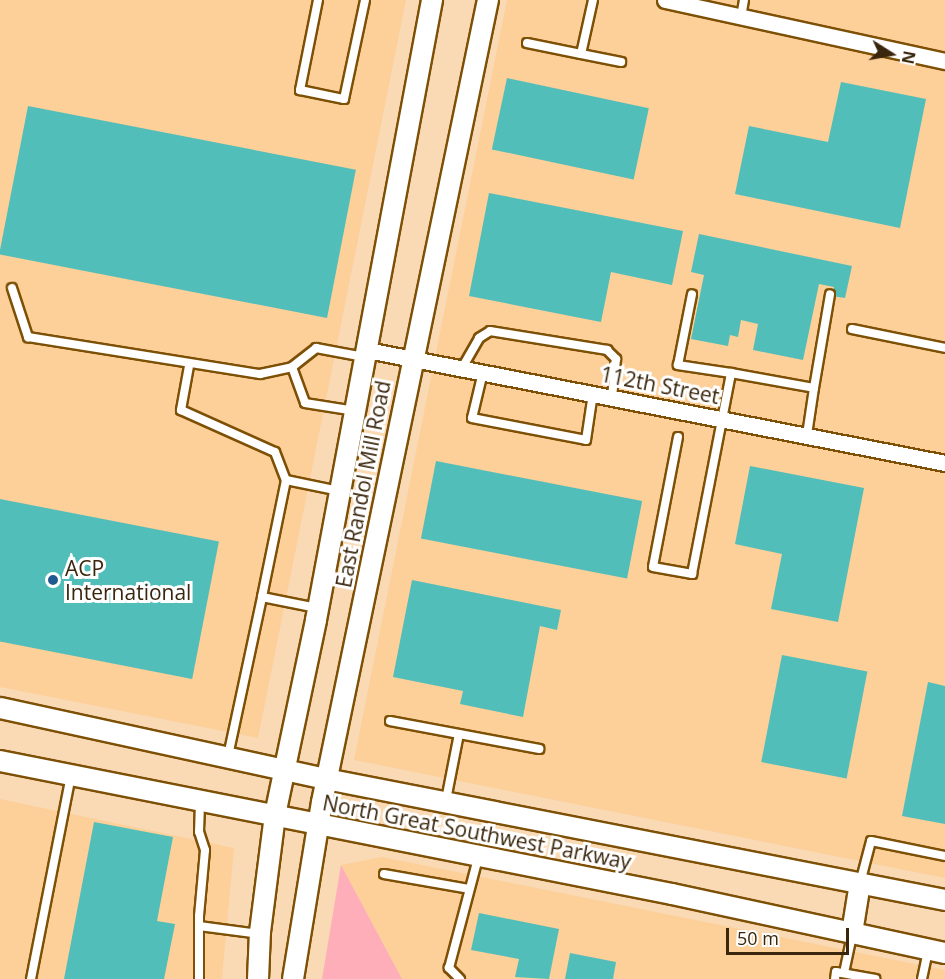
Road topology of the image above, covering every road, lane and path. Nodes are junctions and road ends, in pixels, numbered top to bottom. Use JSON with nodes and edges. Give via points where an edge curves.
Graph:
{"nodes":[{"id":1,"x":318,"y":0,"type":"edge"},
{"id":2,"x":365,"y":0,"type":"edge"},
{"id":3,"x":432,"y":0,"type":"edge"},
{"id":4,"x":488,"y":0,"type":"edge"},
{"id":5,"x":593,"y":0,"type":"edge"},
{"id":6,"x":665,"y":0,"type":"edge"},
{"id":7,"x":744,"y":0,"type":"edge"},
{"id":8,"x":741,"y":17,"type":"junction"},
{"id":9,"x":527,"y":43,"type":"dead end"},
{"id":10,"x":581,"y":54,"type":"junction"},
{"id":11,"x":945,"y":61,"type":"edge"},
{"id":12,"x":621,"y":62,"type":"dead end"},
{"id":13,"x":12,"y":288,"type":"dead end"},
{"id":14,"x":692,"y":294,"type":"dead end"},
{"id":15,"x":830,"y":294,"type":"dead end"},
{"id":16,"x":852,"y":329,"type":"dead end"},
{"id":17,"x":945,"y":348,"type":"edge"},
{"id":18,"x":366,"y":353,"type":"junction"},
{"id":19,"x":412,"y":358,"type":"junction"},
{"id":20,"x":189,"y":366,"type":"junction"},
{"id":21,"x":292,"y":367,"type":"junction"},
{"id":22,"x":462,"y":368,"type":"junction"},
{"id":23,"x":483,"y":372,"type":"junction"},
{"id":24,"x":731,"y":374,"type":"junction"},
{"id":25,"x":814,"y":388,"type":"junction"},
{"id":26,"x":593,"y":393,"type":"junction"},
{"id":27,"x":612,"y":397,"type":"junction"},
{"id":28,"x":355,"y":411,"type":"junction"},
{"id":29,"x":722,"y":418,"type":"junction"},
{"id":30,"x":807,"y":435,"type":"junction"},
{"id":31,"x":678,"y":437,"type":"dead end"},
{"id":32,"x":945,"y":463,"type":"edge"},
{"id":33,"x":286,"y":480,"type":"junction"},
{"id":34,"x":339,"y":491,"type":"junction"},
{"id":35,"x":262,"y":597,"type":"junction"},
{"id":36,"x":318,"y":608,"type":"junction"},
{"id":37,"x":0,"y":708,"type":"edge"},
{"id":38,"x":390,"y":721,"type":"dead end"},
{"id":39,"x":459,"y":734,"type":"junction"},
{"id":40,"x":539,"y":749,"type":"dead end"},
{"id":41,"x":228,"y":756,"type":"junction"},
{"id":42,"x":0,"y":761,"type":"edge"},
{"id":43,"x":285,"y":769,"type":"junction"},
{"id":44,"x":71,"y":774,"type":"junction"},
{"id":45,"x":327,"y":778,"type":"junction"},
{"id":46,"x":200,"y":800,"type":"junction"},
{"id":47,"x":446,"y":802,"type":"junction"},
{"id":48,"x":275,"y":815,"type":"junction"},
{"id":49,"x":317,"y":825,"type":"junction"},
{"id":50,"x":478,"y":856,"type":"junction"},
{"id":51,"x":945,"y":856,"type":"edge"},
{"id":52,"x":384,"y":874,"type":"dead end"},
{"id":53,"x":860,"y":883,"type":"junction"},
{"id":54,"x":469,"y":889,"type":"junction"},
{"id":55,"x":945,"y":900,"type":"edge"},
{"id":56,"x":199,"y":926,"type":"junction"},
{"id":57,"x":852,"y":933,"type":"junction"},
{"id":58,"x":260,"y":934,"type":"junction"},
{"id":59,"x":937,"y":952,"type":"edge"},
{"id":60,"x":844,"y":974,"type":"junction"},
{"id":61,"x":32,"y":979,"type":"edge"},
{"id":62,"x":199,"y":979,"type":"edge"},
{"id":63,"x":258,"y":979,"type":"edge"},
{"id":64,"x":293,"y":979,"type":"edge"},
{"id":65,"x":460,"y":979,"type":"edge"},
{"id":66,"x":835,"y":979,"type":"edge"},
{"id":67,"x":875,"y":979,"type":"edge"},
{"id":68,"x":922,"y":979,"type":"edge"}],
"edges":[{"from":1,"to":2,"type":"lane","via":[[300,90],[344,99]]},
{"from":3,"to":18,"type":"main road","name":"East Randol Mill Road"},
{"from":4,"to":19,"type":"main road","name":"East Randol Mill Road"},
{"from":5,"to":10,"type":"lane"},
{"from":6,"to":8,"type":"street"},
{"from":7,"to":8,"type":"lane"},
{"from":8,"to":11,"type":"street"},
{"from":9,"to":10,"type":"lane"},
{"from":10,"to":12,"type":"lane"},
{"from":13,"to":20,"type":"lane","via":[[28,337]]},
{"from":14,"to":24,"type":"lane","via":[[678,365]]},
{"from":15,"to":25,"type":"lane"},
{"from":16,"to":17,"type":"lane"},
{"from":18,"to":19,"type":"street","name":"112th Street"},
{"from":18,"to":21,"type":"lane","via":[[316,348]]},
{"from":18,"to":28,"type":"main road","name":"East Randol Mill Road"},
{"from":19,"to":22,"type":"street","name":"112th Street"},
{"from":19,"to":45,"type":"main road","name":"East Randol Mill Road"},
{"from":20,"to":21,"type":"lane","via":[[260,374]]},
{"from":20,"to":33,"type":"lane","via":[[181,410],[275,452]]},
{"from":21,"to":28,"type":"lane","via":[[305,402]]},
{"from":22,"to":23,"type":"street","name":"112th Street"},
{"from":22,"to":27,"type":"lane","via":[[479,338],[490,331],[607,350],[616,359]]},
{"from":23,"to":26,"type":"street","name":"112th Street"},
{"from":23,"to":26,"type":"lane","via":[[472,418],[495,423],[586,440]]},
{"from":24,"to":25,"type":"lane"},
{"from":24,"to":29,"type":"lane"},
{"from":25,"to":30,"type":"lane"},
{"from":26,"to":27,"type":"street","name":"112th Street"},
{"from":27,"to":29,"type":"street","name":"112th Street"},
{"from":28,"to":34,"type":"main road","name":"East Randol Mill Road"},
{"from":29,"to":30,"type":"street","name":"112th Street"},
{"from":29,"to":31,"type":"lane","via":[[692,574],[653,567]]},
{"from":30,"to":32,"type":"street","name":"112th Street"},
{"from":33,"to":34,"type":"lane"},
{"from":33,"to":35,"type":"lane"},
{"from":34,"to":36,"type":"main road","name":"East Randol Mill Road"},
{"from":35,"to":36,"type":"lane"},
{"from":35,"to":41,"type":"lane"},
{"from":36,"to":43,"type":"main road","name":"East Randol Mill Road"},
{"from":37,"to":41,"type":"main road","name":"North Great Southwest Parkway"},
{"from":38,"to":39,"type":"lane"},
{"from":39,"to":40,"type":"lane"},
{"from":39,"to":47,"type":"lane"},
{"from":41,"to":43,"type":"main road","name":"North Great Southwest Parkway"},
{"from":42,"to":44,"type":"main road","name":"North Great Southwest Parkway"},
{"from":43,"to":45,"type":"main road","name":"North Great Southwest Parkway"},
{"from":43,"to":48,"type":"main road","name":"East Randol Mill Road"},
{"from":44,"to":46,"type":"main road","name":"North Great Southwest Parkway"},
{"from":44,"to":61,"type":"lane"},
{"from":45,"to":47,"type":"main road","name":"North Great Southwest Parkway"},
{"from":45,"to":49,"type":"main road","name":"East Randol Mill Road"},
{"from":46,"to":48,"type":"main road","name":"North Great Southwest Parkway"},
{"from":46,"to":56,"type":"lane","via":[[199,832],[206,850]]},
{"from":47,"to":53,"type":"main road","name":"North Great Southwest Parkway"},
{"from":48,"to":49,"type":"main road","name":"North Great Southwest Parkway"},
{"from":48,"to":58,"type":"main road","name":"East Randol Mill Road"},
{"from":49,"to":50,"type":"main road","name":"North Great Southwest Parkway"},
{"from":49,"to":64,"type":"main road","name":"East Randol Mill Road"},
{"from":50,"to":54,"type":"lane"},
{"from":50,"to":57,"type":"main road","name":"North Great Southwest Parkway"},
{"from":51,"to":53,"type":"lane","via":[[871,841]]},
{"from":52,"to":54,"type":"lane"},
{"from":53,"to":55,"type":"main road","name":"North Great Southwest Parkway"},
{"from":53,"to":57,"type":"main road"},
{"from":54,"to":65,"type":"lane","via":[[450,968]]},
{"from":56,"to":58,"type":"lane"},
{"from":56,"to":62,"type":"lane"},
{"from":57,"to":59,"type":"main road","name":"North Great Southwest Parkway"},
{"from":57,"to":60,"type":"lane"},
{"from":58,"to":63,"type":"main road","name":"East Randol Mill Road"},
{"from":59,"to":68,"type":"lane"},
{"from":60,"to":66,"type":"lane","via":[[836,972]]},
{"from":60,"to":67,"type":"lane"}]}
